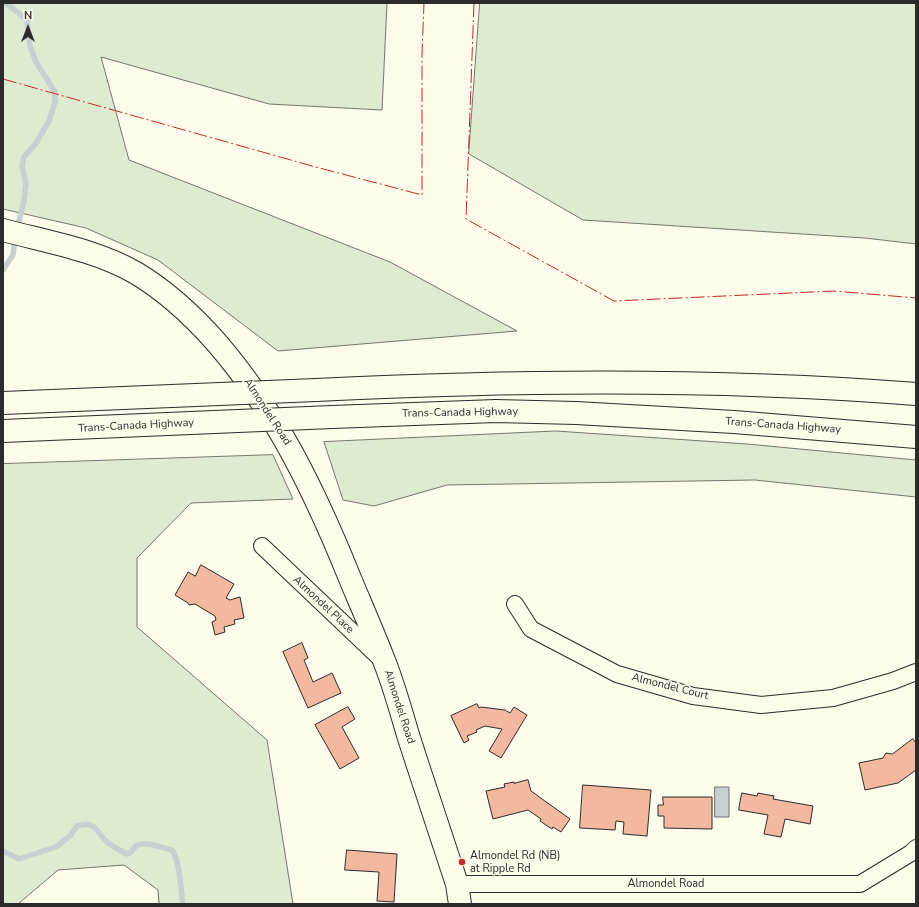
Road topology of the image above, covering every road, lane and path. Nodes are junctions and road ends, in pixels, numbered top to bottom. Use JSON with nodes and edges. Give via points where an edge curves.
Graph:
{"nodes":[{"id":1,"x":3,"y":230,"type":"edge"},
{"id":2,"x":916,"y":394,"type":"edge"},
{"id":3,"x":3,"y":403,"type":"edge"},
{"id":4,"x":3,"y":431,"type":"edge"},
{"id":5,"x":916,"y":437,"type":"edge"},
{"id":6,"x":262,"y":546,"type":"dead end"},
{"id":7,"x":515,"y":604,"type":"dead end"},
{"id":8,"x":385,"y":663,"type":"junction"},
{"id":9,"x":916,"y":672,"type":"edge"},
{"id":10,"x":916,"y":848,"type":"edge"},
{"id":11,"x":458,"y":894,"type":"edge"}],
"edges":[{"from":1,"to":8,"type":"main road","name":"Almondel Road","via":[[75,248],[136,273],[180,306],[228,356],[277,425],[298,463],[319,506]]},
{"from":2,"to":3,"type":"main road","bridge":true,"via":[[735,384],[496,383]]},
{"from":4,"to":5,"type":"main road","name":"Trans-Canada Highway","bridge":true,"via":[[496,411],[741,422]]},
{"from":6,"to":8,"type":"street","name":"Almondel Place"},
{"from":7,"to":9,"type":"street","name":"Almondel Court","via":[[531,628],[617,674],[693,696],[761,705],[832,698]]},
{"from":8,"to":11,"type":"main road","name":"Almondel Road"},
{"from":10,"to":11,"type":"street","name":"Almondel Road","via":[[860,884]]}]}
